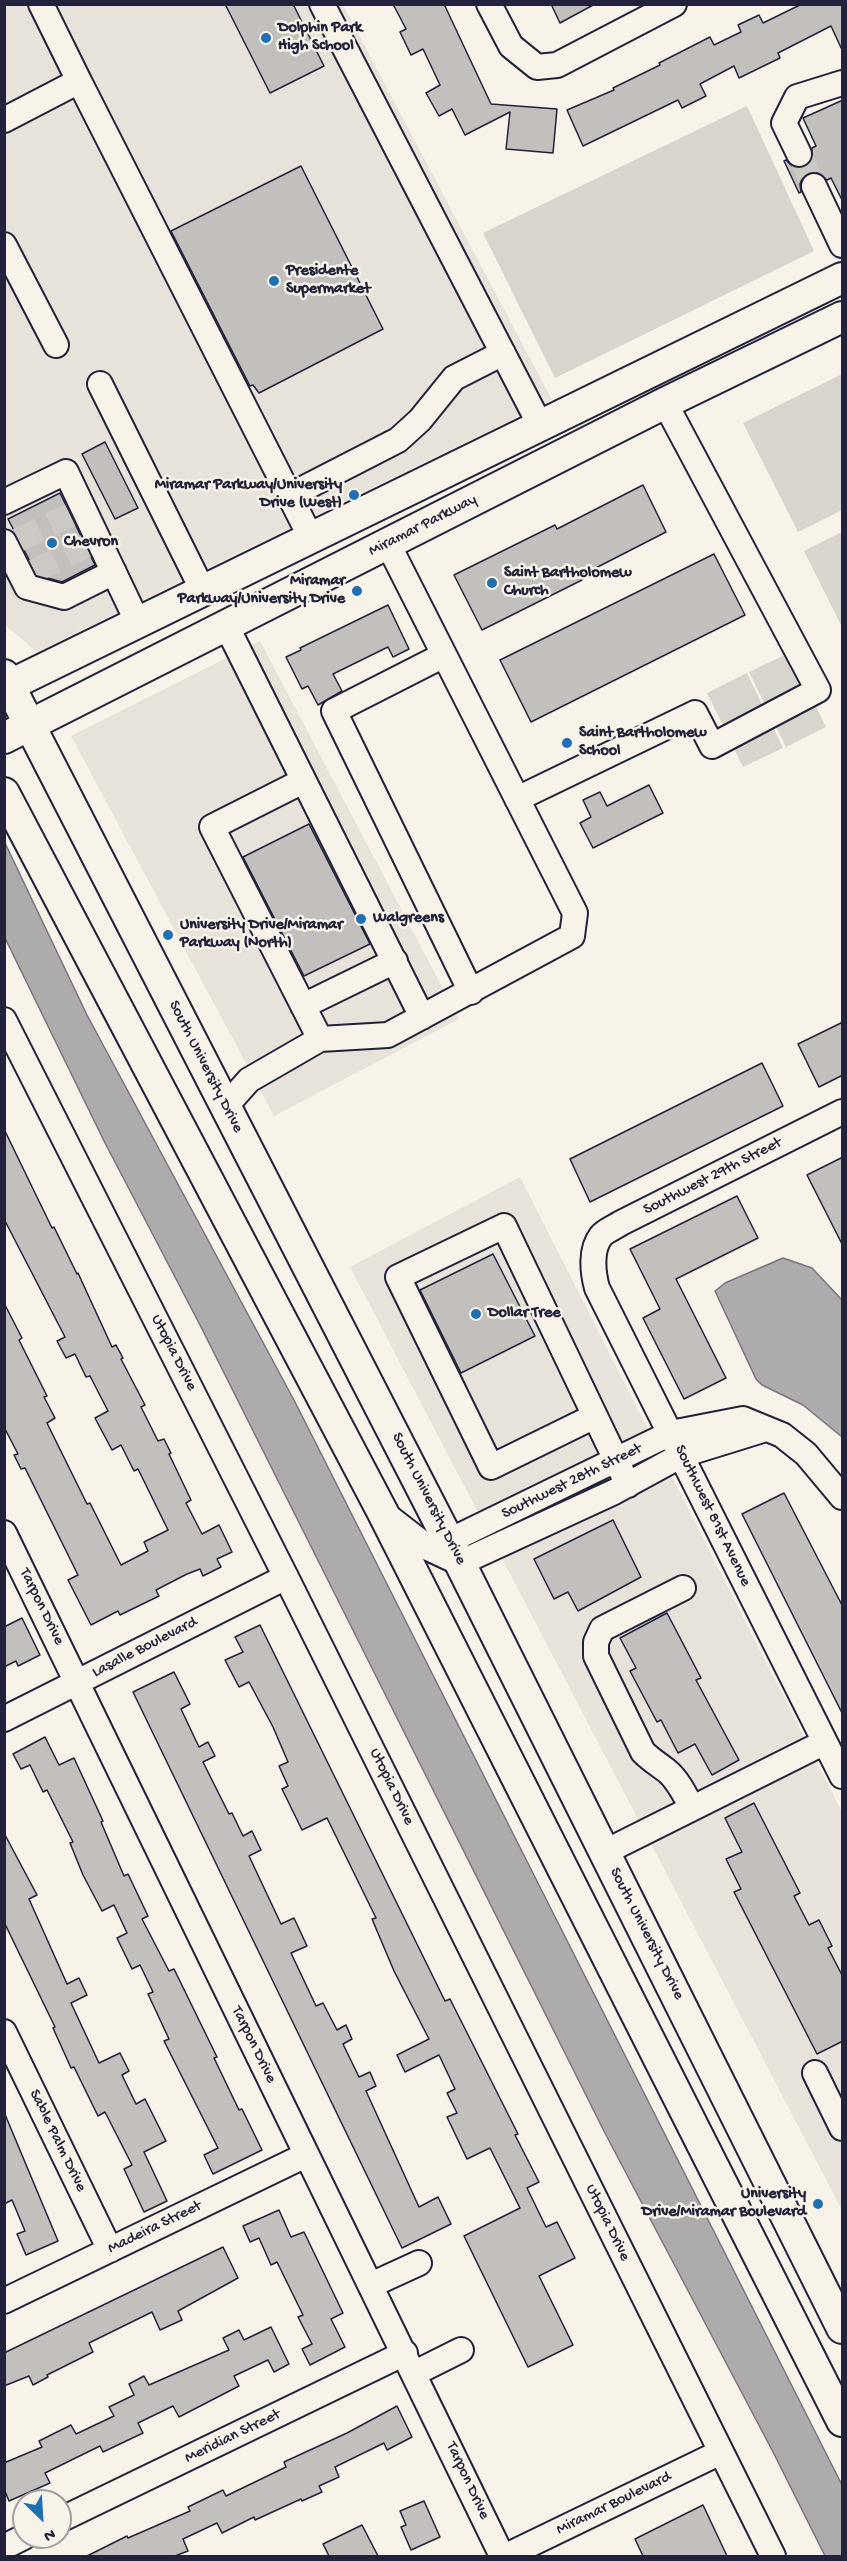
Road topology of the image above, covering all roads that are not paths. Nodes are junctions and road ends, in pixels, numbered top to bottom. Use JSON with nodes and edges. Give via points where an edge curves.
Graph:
{"nodes":[{"id":1,"x":41,"y":4,"type":"edge"},
{"id":2,"x":322,"y":4,"type":"edge"},
{"id":3,"x":489,"y":4,"type":"edge"},
{"id":4,"x":674,"y":4,"type":"edge"},
{"id":5,"x":79,"y":81,"type":"junction"},
{"id":6,"x":843,"y":83,"type":"edge"},
{"id":7,"x":4,"y":120,"type":"edge"},
{"id":8,"x":799,"y":154,"type":"tunnel mouth"},
{"id":9,"x":814,"y":186,"type":"tunnel mouth"},
{"id":10,"x":4,"y":245,"type":"edge"},
{"id":11,"x":843,"y":245,"type":"edge"},
{"id":12,"x":843,"y":278,"type":"edge"},
{"id":13,"x":843,"y":317,"type":"edge"},
{"id":14,"x":56,"y":345,"type":"dead end"},
{"id":15,"x":503,"y":353,"type":"junction"},
{"id":16,"x":680,"y":357,"type":"junction"},
{"id":17,"x":100,"y":384,"type":"dead end"},
{"id":18,"x":665,"y":403,"type":"junction"},
{"id":19,"x":540,"y":425,"type":"junction"},
{"id":20,"x":533,"y":471,"type":"junction"},
{"id":21,"x":405,"y":492,"type":"junction"},
{"id":22,"x":290,"y":496,"type":"junction"},
{"id":23,"x":4,"y":502,"type":"edge"},
{"id":24,"x":311,"y":538,"type":"junction"},
{"id":25,"x":10,"y":542,"type":"edge"},
{"id":26,"x":388,"y":544,"type":"junction"},
{"id":27,"x":114,"y":573,"type":"junction"},
{"id":28,"x":202,"y":591,"type":"junction"},
{"id":29,"x":138,"y":622,"type":"junction"},
{"id":30,"x":226,"y":625,"type":"junction"},
{"id":31,"x":444,"y":655,"type":"junction"},
{"id":32,"x":6,"y":683,"type":"edge"},
{"id":33,"x":17,"y":732,"type":"edge"},
{"id":34,"x":303,"y":781,"type":"junction"},
{"id":35,"x":4,"y":793,"type":"edge"},
{"id":36,"x":517,"y":799,"type":"junction"},
{"id":37,"x":395,"y":961,"type":"junction"},
{"id":38,"x":471,"y":992,"type":"junction"},
{"id":39,"x":303,"y":1006,"type":"junction"},
{"id":40,"x":422,"y":1017,"type":"junction"},
{"id":41,"x":4,"y":1020,"type":"edge"},
{"id":42,"x":320,"y":1039,"type":"junction"},
{"id":43,"x":225,"y":1107,"type":"junction"},
{"id":44,"x":843,"y":1112,"type":"edge"},
{"id":45,"x":595,"y":1253,"type":"joint"},
{"id":46,"x":595,"y":1416,"type":"junction"},
{"id":47,"x":766,"y":1429,"type":"junction"},
{"id":48,"x":671,"y":1433,"type":"junction"},
{"id":49,"x":682,"y":1455,"type":"junction"},
{"id":50,"x":616,"y":1460,"type":"junction"},
{"id":51,"x":628,"y":1485,"type":"junction"},
{"id":52,"x":843,"y":1497,"type":"edge"},
{"id":53,"x":382,"y":1511,"type":"junction"},
{"id":54,"x":4,"y":1533,"type":"edge"},
{"id":55,"x":455,"y":1552,"type":"junction"},
{"id":56,"x":286,"y":1577,"type":"junction"},
{"id":57,"x":682,"y":1588,"type":"dead end"},
{"id":58,"x":428,"y":1603,"type":"junction"},
{"id":59,"x":496,"y":1635,"type":"junction"},
{"id":60,"x":78,"y":1682,"type":"junction"},
{"id":61,"x":4,"y":1719,"type":"edge"},
{"id":62,"x":825,"y":1742,"type":"junction"},
{"id":63,"x":843,"y":1776,"type":"edge"},
{"id":64,"x":692,"y":1808,"type":"junction"},
{"id":65,"x":605,"y":1852,"type":"junction"},
{"id":66,"x":4,"y":2032,"type":"edge"},
{"id":67,"x":815,"y":2073,"type":"dead end"},
{"id":68,"x":841,"y":2122,"type":"edge"},
{"id":69,"x":306,"y":2155,"type":"junction"},
{"id":70,"x":110,"y":2250,"type":"junction"},
{"id":71,"x":419,"y":2264,"type":"dead end"},
{"id":72,"x":371,"y":2285,"type":"junction"},
{"id":73,"x":4,"y":2301,"type":"edge"},
{"id":74,"x":843,"y":2328,"type":"edge"},
{"id":75,"x":460,"y":2350,"type":"dead end"},
{"id":76,"x":410,"y":2363,"type":"junction"},
{"id":77,"x":839,"y":2398,"type":"edge"},
{"id":78,"x":721,"y":2452,"type":"junction"},
{"id":79,"x":72,"y":2515,"type":"edge"},
{"id":80,"x":504,"y":2556,"type":"edge"},
{"id":81,"x":773,"y":2556,"type":"edge"}],
"edges":[{"from":1,"to":5,"type":"street"},
{"from":2,"to":15,"type":"street"},
{"from":3,"to":4,"type":"street","via":[[511,46],[537,67],[557,65]]},
{"from":5,"to":7,"type":"street"},
{"from":5,"to":22,"type":"street"},
{"from":6,"to":8,"type":"street","via":[[797,97],[784,123]]},
{"from":9,"to":11,"type":"street"},
{"from":10,"to":14,"type":"street"},
{"from":12,"to":16,"type":"main road"},
{"from":13,"to":18,"type":"main road","name":"Miramar Parkway"},
{"from":15,"to":19,"type":"street"},
{"from":15,"to":22,"type":"street","via":[[454,378],[398,440]]},
{"from":16,"to":18,"type":"main road","via":[[664,378],[661,391]]},
{"from":16,"to":19,"type":"main road"},
{"from":17,"to":28,"type":"street"},
{"from":18,"to":20,"type":"main road","name":"Miramar Parkway"},
{"from":18,"to":36,"type":"street","via":[[818,690],[712,746],[695,713]]},
{"from":19,"to":20,"type":"main road","via":[[544,436],[542,452]]},
{"from":19,"to":21,"type":"main road"},
{"from":20,"to":26,"type":"main road","name":"Miramar Parkway"},
{"from":21,"to":24,"type":"main road"},
{"from":21,"to":26,"type":"main road","via":[[385,522]]},
{"from":22,"to":24,"type":"street"},
{"from":23,"to":27,"type":"street","via":[[66,472],[77,511],[92,543]]},
{"from":24,"to":28,"type":"main road"},
{"from":25,"to":27,"type":"street","via":[[28,574],[27,587],[64,597]]},
{"from":26,"to":30,"type":"main road","name":"Miramar Parkway"},
{"from":26,"to":31,"type":"street"},
{"from":27,"to":29,"type":"street"},
{"from":28,"to":29,"type":"main road"},
{"from":29,"to":32,"type":"main road"},
{"from":30,"to":33,"type":"main road","name":"Miramar Parkway"},
{"from":30,"to":34,"type":"street"},
{"from":31,"to":36,"type":"street"},
{"from":31,"to":38,"type":"street","via":[[334,711]]},
{"from":32,"to":33,"type":"main road","name":"South University Drive"},
{"from":33,"to":43,"type":"main road","name":"South University Drive"},
{"from":34,"to":37,"type":"street"},
{"from":34,"to":39,"type":"street","via":[[212,827]]},
{"from":35,"to":53,"type":"main road"},
{"from":36,"to":38,"type":"street","via":[[575,913],[572,936]]},
{"from":37,"to":39,"type":"street"},
{"from":37,"to":40,"type":"street"},
{"from":38,"to":40,"type":"street"},
{"from":39,"to":42,"type":"street"},
{"from":40,"to":42,"type":"street","via":[[388,1035]]},
{"from":41,"to":56,"type":"street","name":"Utopia Drive"},
{"from":42,"to":43,"type":"street","via":[[249,1080]]},
{"from":43,"to":55,"type":"main road","name":"South University Drive"},
{"from":44,"to":45,"type":"street","name":"Southwest 29th Street","via":[[621,1223],[601,1237]]},
{"from":45,"to":48,"type":"street","name":"Southwest 81st Avenue","via":[[593,1273],[597,1288]]},
{"from":46,"to":46,"type":"street","via":[[504,1226],[398,1278],[491,1467]]},
{"from":46,"to":50,"type":"street"},
{"from":47,"to":48,"type":"street","name":"Southwest 28th Street","via":[[743,1419]]},
{"from":47,"to":49,"type":"street","name":"Southwest 28th Street"},
{"from":47,"to":52,"type":"street","name":"Southwest 28th Street","via":[[782,1435],[806,1454]]},
{"from":48,"to":49,"type":"street","name":"Southwest 81st Avenue"},
{"from":48,"to":50,"type":"street","name":"Southwest 28th Street"},
{"from":49,"to":51,"type":"street","name":"Southwest 28th Street"},
{"from":49,"to":62,"type":"street","name":"Southwest 81st Avenue"},
{"from":50,"to":51,"type":"street"},
{"from":50,"to":55,"type":"street","name":"Southwest 28th Street"},
{"from":51,"to":55,"type":"street","name":"Southwest 28th Street"},
{"from":53,"to":55,"type":"street","via":[[429,1550]]},
{"from":53,"to":58,"type":"main road"},
{"from":54,"to":60,"type":"street","name":"Tarpon Drive"},
{"from":55,"to":59,"type":"main road","name":"South University Drive"},
{"from":56,"to":60,"type":"street","name":"Lasalle Boulevard"},
{"from":56,"to":78,"type":"street","name":"Utopia Drive"},
{"from":57,"to":64,"type":"street","via":[[602,1629],[596,1642],[596,1656],[643,1752],[668,1771]]},
{"from":58,"to":59,"type":"main road","via":[[462,1613]]},
{"from":58,"to":77,"type":"main road"},
{"from":59,"to":65,"type":"main road","name":"South University Drive"},
{"from":60,"to":61,"type":"street","name":"Lasalle Boulevard"},
{"from":60,"to":69,"type":"street","name":"Tarpon Drive"},
{"from":62,"to":63,"type":"street","name":"Southwest 81st Avenue"},
{"from":62,"to":64,"type":"street"},
{"from":64,"to":65,"type":"street"},
{"from":65,"to":74,"type":"main road","name":"South University Drive"},
{"from":66,"to":70,"type":"street","name":"Sable Palm Drive"},
{"from":67,"to":68,"type":"street"},
{"from":69,"to":70,"type":"street","name":"Madeira Street"},
{"from":69,"to":72,"type":"street","name":"Tarpon Drive"},
{"from":70,"to":73,"type":"street","name":"Madeira Street"},
{"from":71,"to":72,"type":"street"},
{"from":72,"to":76,"type":"street","name":"Tarpon Drive"},
{"from":75,"to":76,"type":"street","name":"Meridian Street"},
{"from":76,"to":79,"type":"street","name":"Meridian Street"},
{"from":76,"to":80,"type":"street","name":"Tarpon Drive"},
{"from":78,"to":80,"type":"street","name":"Miramar Boulevard"},
{"from":78,"to":81,"type":"street","name":"Utopia Drive"}]}
